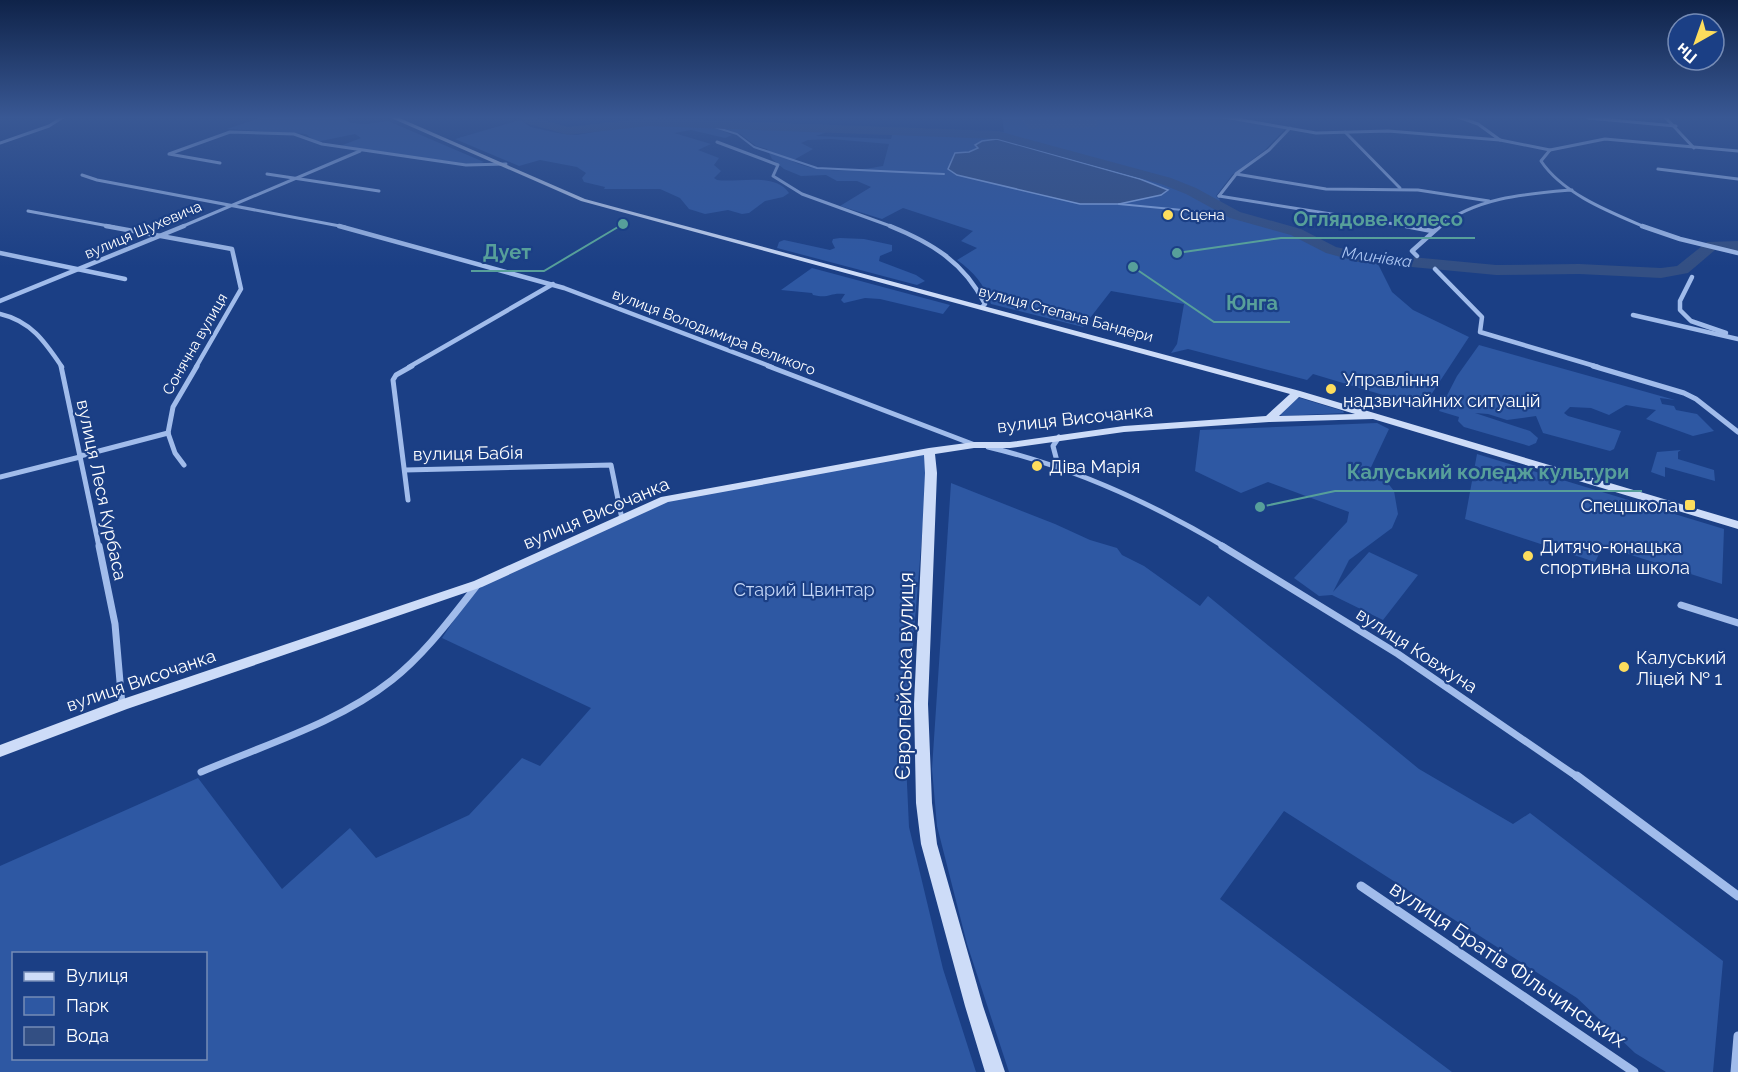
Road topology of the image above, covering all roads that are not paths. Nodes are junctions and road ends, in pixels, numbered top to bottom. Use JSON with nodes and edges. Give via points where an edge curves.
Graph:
{"nodes":[{"id":1,"x":320,"y":167,"type":"edge"},
{"id":2,"x":512,"y":167,"type":"edge"},
{"id":3,"x":777,"y":167,"type":"edge"},
{"id":4,"x":1246,"y":167,"type":"edge"},
{"id":5,"x":1379,"y":167,"type":"edge"},
{"id":6,"x":1545,"y":167,"type":"edge"},
{"id":7,"x":1658,"y":169,"type":"dead end"},
{"id":8,"x":267,"y":174,"type":"dead end"},
{"id":9,"x":1236,"y":174,"type":"junction"},
{"id":10,"x":82,"y":175,"type":"dead end"},
{"id":11,"x":295,"y":178,"type":"junction"},
{"id":12,"x":1738,"y":179,"type":"edge"},
{"id":13,"x":1400,"y":188,"type":"junction"},
{"id":14,"x":1572,"y":190,"type":"junction"},
{"id":15,"x":379,"y":191,"type":"dead end"},
{"id":16,"x":1489,"y":201,"type":"junction"},
{"id":17,"x":230,"y":206,"type":"junction"},
{"id":18,"x":28,"y":211,"type":"dead end"},
{"id":19,"x":1432,"y":231,"type":"junction"},
{"id":20,"x":162,"y":236,"type":"junction"},
{"id":21,"x":0,"y":253,"type":"edge"},
{"id":22,"x":1738,"y":253,"type":"edge"},
{"id":23,"x":1417,"y":256,"type":"dead end"},
{"id":24,"x":80,"y":269,"type":"junction"},
{"id":25,"x":1435,"y":269,"type":"dead end"},
{"id":26,"x":1692,"y":277,"type":"dead end"},
{"id":27,"x":125,"y":279,"type":"dead end"},
{"id":28,"x":553,"y":284,"type":"junction"},
{"id":29,"x":0,"y":301,"type":"edge"},
{"id":30,"x":982,"y":307,"type":"junction"},
{"id":31,"x":0,"y":314,"type":"edge"},
{"id":32,"x":1633,"y":315,"type":"dead end"},
{"id":33,"x":1738,"y":338,"type":"edge"},
{"id":34,"x":1297,"y":393,"type":"junction"},
{"id":35,"x":1377,"y":416,"type":"junction"},
{"id":36,"x":1269,"y":419,"type":"junction"},
{"id":37,"x":1738,"y":432,"type":"edge"},
{"id":38,"x":168,"y":433,"type":"junction"},
{"id":39,"x":1059,"y":437,"type":"junction"},
{"id":40,"x":974,"y":444,"type":"junction"},
{"id":41,"x":929,"y":451,"type":"junction"},
{"id":42,"x":80,"y":456,"type":"junction"},
{"id":43,"x":184,"y":465,"type":"dead end"},
{"id":44,"x":1058,"y":465,"type":"junction"},
{"id":45,"x":405,"y":470,"type":"junction"},
{"id":46,"x":0,"y":477,"type":"edge"},
{"id":47,"x":408,"y":500,"type":"dead end"},
{"id":48,"x":622,"y":519,"type":"junction"},
{"id":49,"x":1738,"y":525,"type":"edge"},
{"id":50,"x":478,"y":584,"type":"junction"},
{"id":51,"x":1681,"y":604,"type":"dead end"},
{"id":52,"x":1738,"y":623,"type":"edge"},
{"id":53,"x":122,"y":705,"type":"junction"},
{"id":54,"x":0,"y":751,"type":"edge"},
{"id":55,"x":201,"y":772,"type":"dead end"},
{"id":56,"x":1361,"y":886,"type":"dead end"},
{"id":57,"x":1738,"y":896,"type":"edge"},
{"id":58,"x":1738,"y":1036,"type":"edge"},
{"id":59,"x":995,"y":1072,"type":"edge"},
{"id":60,"x":1634,"y":1072,"type":"edge"},
{"id":61,"x":1735,"y":1072,"type":"edge"}],
"edges":[{"from":1,"to":11,"type":"street","name":"вулиця Шухевича"},
{"from":2,"to":30,"type":"main road","name":"вулиця Степана Бандери","via":[[583,200],[619,211]]},
{"from":3,"to":30,"type":"street","via":[[773,176],[799,194],[921,239],[971,277],[980,289],[985,304]]},
{"from":4,"to":9,"type":"street"},
{"from":5,"to":13,"type":"street"},
{"from":6,"to":14,"type":"street"},
{"from":7,"to":12,"type":"street"},
{"from":8,"to":11,"type":"street"},
{"from":9,"to":13,"type":"street","via":[[1326,189]]},
{"from":9,"to":19,"type":"street","via":[[1219,196]]},
{"from":10,"to":17,"type":"street","name":"вулиця Володимира Великого"},
{"from":11,"to":15,"type":"street"},
{"from":11,"to":17,"type":"street","name":"вулиця Шухевича"},
{"from":13,"to":16,"type":"street"},
{"from":14,"to":16,"type":"street","via":[[1507,195]]},
{"from":14,"to":22,"type":"street","via":[[1648,230]]},
{"from":16,"to":19,"type":"street","via":[[1466,208]]},
{"from":17,"to":20,"type":"street","name":"вулиця Шухевича"},
{"from":17,"to":28,"type":"street","name":"вулиця Володимира Великого","via":[[341,226]]},
{"from":18,"to":20,"type":"street"},
{"from":19,"to":23,"type":"street","via":[[1412,250]]},
{"from":20,"to":24,"type":"street","name":"вулиця Шухевича"},
{"from":20,"to":38,"type":"street","name":"Сонячна вулиця","via":[[232,249],[240,289],[173,407]]},
{"from":21,"to":24,"type":"street"},
{"from":24,"to":27,"type":"street"},
{"from":24,"to":29,"type":"street","name":"вулиця Шухевича"},
{"from":25,"to":37,"type":"street","via":[[1482,317],[1480,332],[1677,390],[1696,399]]},
{"from":26,"to":33,"type":"street","via":[[1680,301],[1684,316]]},
{"from":28,"to":40,"type":"street","name":"вулиця Володимира Великого"},
{"from":28,"to":45,"type":"street","name":"вулиця Бабія","via":[[396,375],[393,380]]},
{"from":30,"to":34,"type":"main road","name":"вулиця Степана Бандери"},
{"from":31,"to":42,"type":"street","name":"вулиця Леся Курбаса","via":[[17,317],[41,336],[62,368]]},
{"from":32,"to":33,"type":"street"},
{"from":34,"to":35,"type":"main road","name":"вулиця Степана Бандери"},
{"from":34,"to":36,"type":"main road"},
{"from":35,"to":36,"type":"main road","name":"вулиця Височанка"},
{"from":35,"to":49,"type":"main road","name":"вулиця Степана Бандери"},
{"from":36,"to":39,"type":"main road","name":"вулиця Височанка"},
{"from":38,"to":42,"type":"street"},
{"from":38,"to":43,"type":"street"},
{"from":39,"to":40,"type":"main road","name":"вулиця Височанка","via":[[1010,445]]},
{"from":39,"to":44,"type":"street","via":[[1053,446]]},
{"from":40,"to":41,"type":"main road","name":"вулиця Височанка"},
{"from":40,"to":44,"type":"street","name":"вулиця Ковжуна"},
{"from":41,"to":48,"type":"main road","name":"вулиця Височанка","via":[[665,499]]},
{"from":41,"to":59,"type":"main road","name":"Європейська вулиця","via":[[921,704],[924,803],[929,844]]},
{"from":42,"to":46,"type":"street"},
{"from":42,"to":53,"type":"street","name":"вулиця Леся Курбаса","via":[[115,624]]},
{"from":44,"to":57,"type":"street","name":"вулиця Ковжуна","via":[[1132,497],[1210,538],[1332,612],[1580,778]]},
{"from":45,"to":47,"type":"street"},
{"from":45,"to":48,"type":"street","name":"вулиця Бабія","via":[[611,465]]},
{"from":48,"to":50,"type":"main road","name":"вулиця Височанка"},
{"from":50,"to":53,"type":"main road","name":"вулиця Височанка"},
{"from":50,"to":55,"type":"street","via":[[405,669],[361,701]]},
{"from":51,"to":52,"type":"street"},
{"from":53,"to":54,"type":"main road","name":"вулиця Височанка"},
{"from":56,"to":60,"type":"street","name":"вулиця Братів Фільчинських"},
{"from":58,"to":61,"type":"street"}]}
